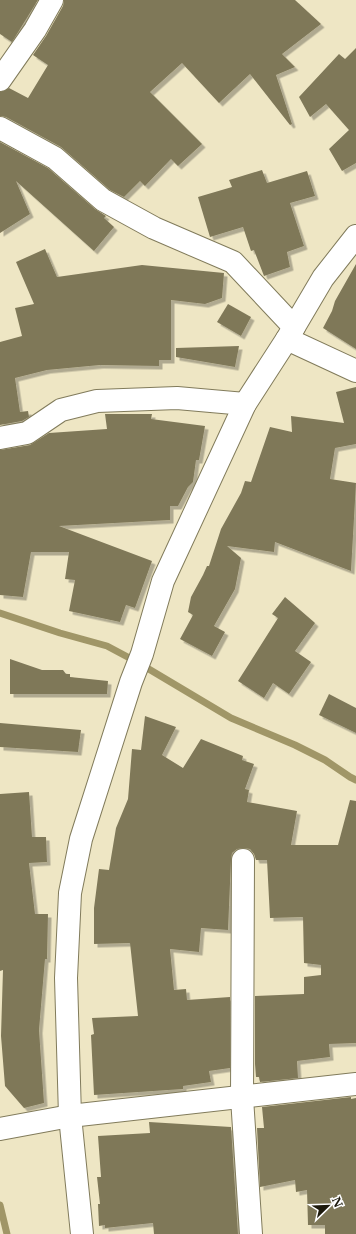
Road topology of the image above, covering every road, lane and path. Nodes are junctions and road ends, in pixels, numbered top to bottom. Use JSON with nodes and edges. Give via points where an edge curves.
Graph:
{"nodes":[{"id":1,"x":52,"y":0,"type":"edge"},
{"id":2,"x":0,"y":80,"type":"edge"},
{"id":3,"x":0,"y":128,"type":"edge"},
{"id":4,"x":356,"y":236,"type":"edge"},
{"id":5,"x":291,"y":333,"type":"junction"},
{"id":6,"x":356,"y":372,"type":"edge"},
{"id":7,"x":245,"y":404,"type":"junction"},
{"id":8,"x":0,"y":438,"type":"edge"},
{"id":9,"x":243,"y":860,"type":"dead end"},
{"id":10,"x":356,"y":1084,"type":"edge"},
{"id":11,"x":242,"y":1098,"type":"junction"},
{"id":12,"x":70,"y":1116,"type":"junction"},
{"id":13,"x":3,"y":1125,"type":"edge"},
{"id":14,"x":82,"y":1234,"type":"edge"},
{"id":15,"x":251,"y":1234,"type":"edge"}],
"edges":[{"from":1,"to":2,"type":"street","via":[[35,30]]},
{"from":3,"to":5,"type":"street","via":[[55,158],[103,200],[154,228],[233,262]]},
{"from":4,"to":5,"type":"street","via":[[323,278]]},
{"from":5,"to":6,"type":"street"},
{"from":5,"to":7,"type":"street"},
{"from":7,"to":8,"type":"street","via":[[177,398],[97,401],[61,410],[27,433]]},
{"from":7,"to":12,"type":"street","via":[[163,581],[142,654],[81,839],[70,893],[66,978]]},
{"from":9,"to":11,"type":"street"},
{"from":10,"to":11,"type":"street"},
{"from":11,"to":12,"type":"street"},
{"from":11,"to":15,"type":"street"},
{"from":12,"to":13,"type":"street"},
{"from":12,"to":14,"type":"street"}]}
